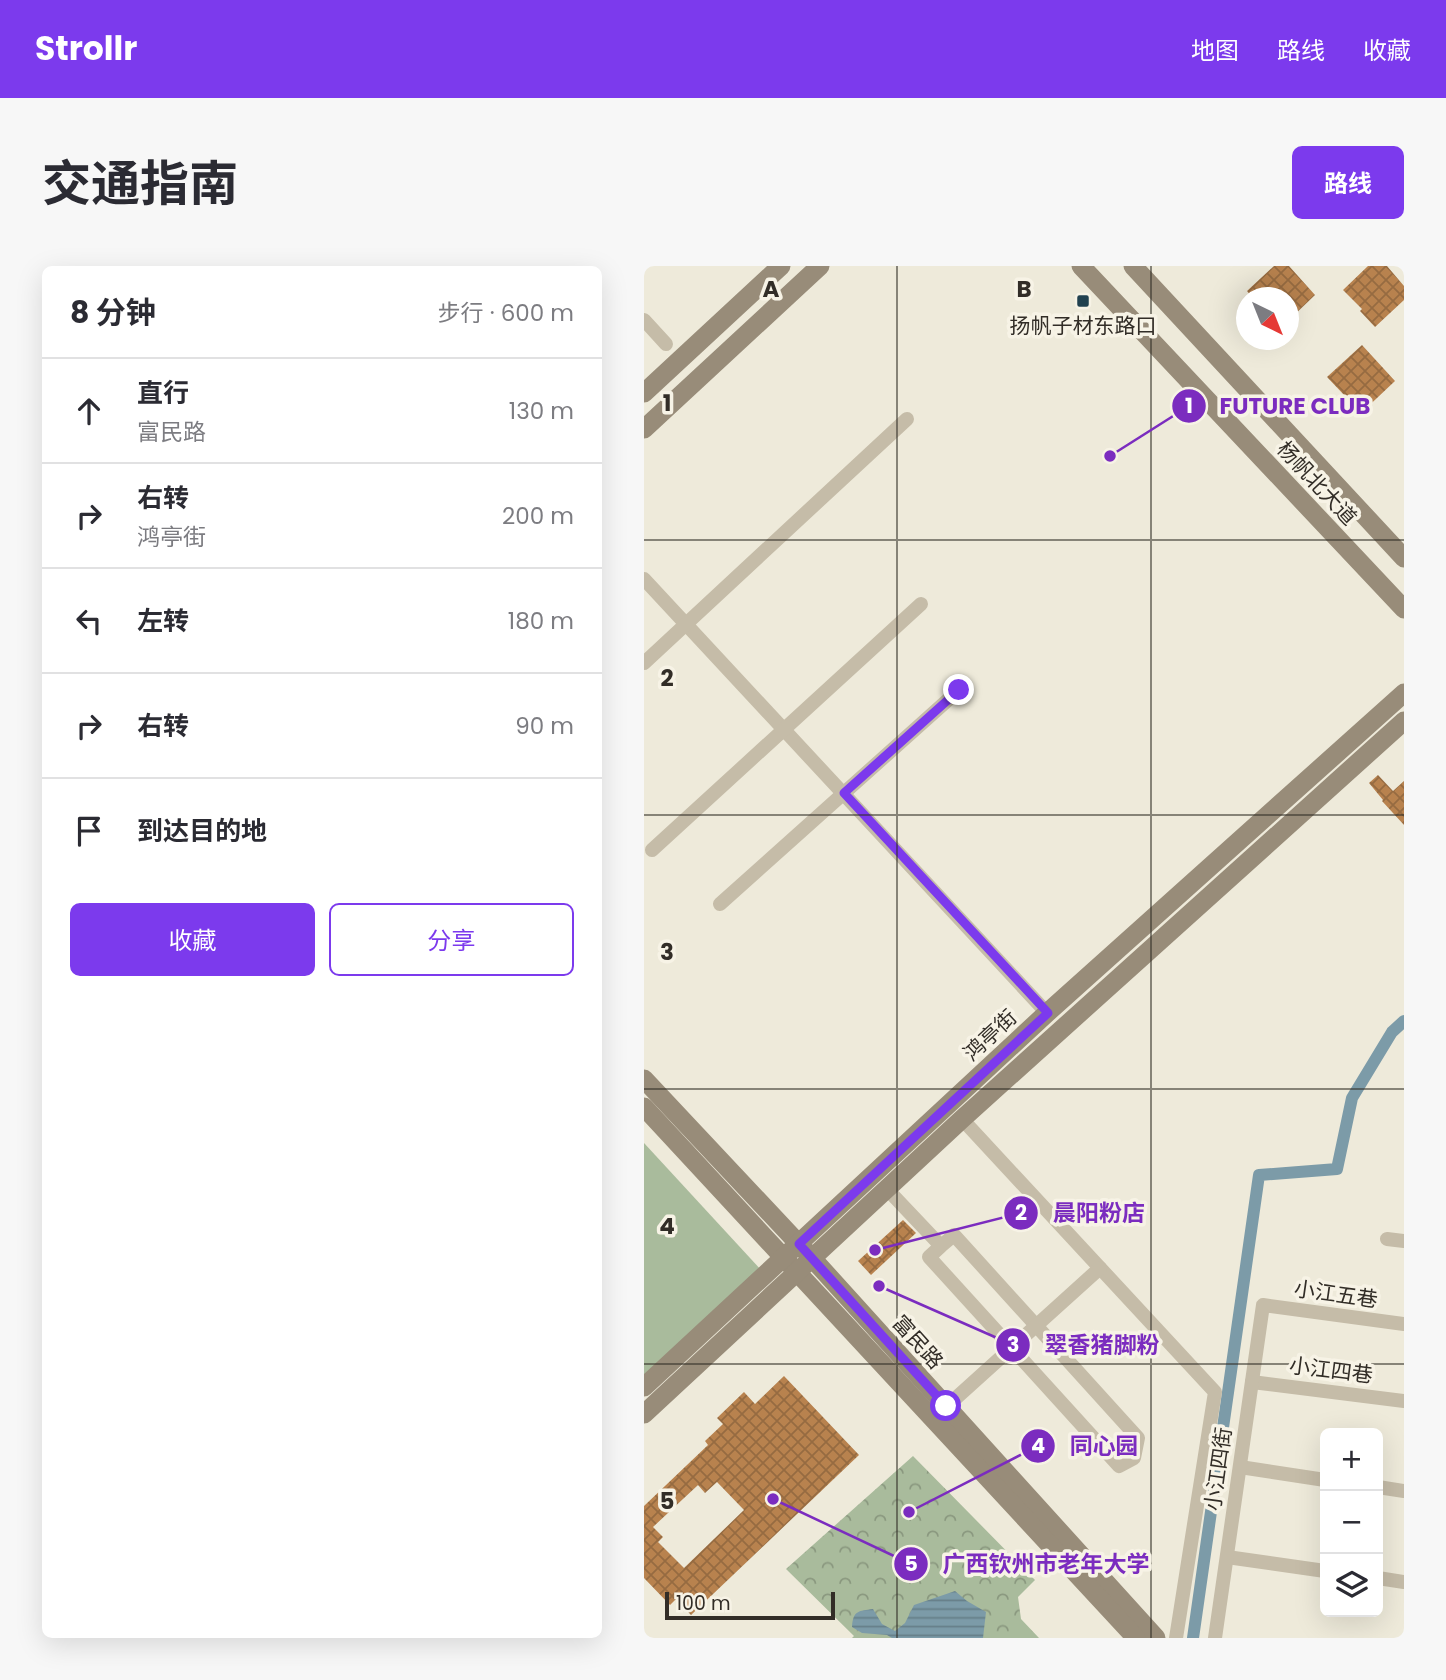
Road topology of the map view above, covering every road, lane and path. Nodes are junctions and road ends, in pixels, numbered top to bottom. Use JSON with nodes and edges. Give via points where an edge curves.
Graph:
{"nodes":[{"id":1,"x":781,"y":266,"type":"edge"},
{"id":2,"x":820,"y":266,"type":"edge"},
{"id":3,"x":1081,"y":266,"type":"edge"},
{"id":4,"x":1133,"y":266,"type":"edge"},
{"id":5,"x":644,"y":320,"type":"edge"},
{"id":6,"x":666,"y":344,"type":"dead end"},
{"id":7,"x":644,"y":393,"type":"edge"},
{"id":8,"x":907,"y":419,"type":"dead end"},
{"id":9,"x":644,"y":429,"type":"edge"},
{"id":10,"x":1404,"y":558,"type":"edge"},
{"id":11,"x":644,"y":579,"type":"edge"},
{"id":12,"x":921,"y":604,"type":"dead end"},
{"id":13,"x":1404,"y":609,"type":"edge"},
{"id":14,"x":686,"y":624,"type":"junction"},
{"id":15,"x":644,"y":663,"type":"edge"},
{"id":16,"x":959,"y":690,"type":"dead end"},
{"id":17,"x":1404,"y":693,"type":"edge"},
{"id":18,"x":1404,"y":721,"type":"edge"},
{"id":19,"x":784,"y":730,"type":"junction"},
{"id":20,"x":844,"y":793,"type":"junction"},
{"id":21,"x":652,"y":850,"type":"dead end"},
{"id":22,"x":720,"y":904,"type":"dead end"},
{"id":23,"x":1048,"y":1013,"type":"junction"},
{"id":24,"x":644,"y":1079,"type":"edge"},
{"id":25,"x":644,"y":1107,"type":"edge"},
{"id":26,"x":962,"y":1119,"type":"junction"},
{"id":27,"x":887,"y":1189,"type":"junction"},
{"id":28,"x":1387,"y":1238,"type":"dead end"},
{"id":29,"x":1404,"y":1241,"type":"edge"},
{"id":30,"x":941,"y":1246,"type":"junction"},
{"id":31,"x":805,"y":1251,"type":"junction"},
{"id":32,"x":790,"y":1266,"type":"junction"},
{"id":33,"x":1100,"y":1268,"type":"junction"},
{"id":34,"x":1263,"y":1305,"type":"joint"},
{"id":35,"x":1404,"y":1324,"type":"edge"},
{"id":36,"x":1037,"y":1325,"type":"junction"},
{"id":37,"x":1011,"y":1348,"type":"junction"},
{"id":38,"x":1252,"y":1382,"type":"junction"},
{"id":39,"x":644,"y":1387,"type":"edge"},
{"id":40,"x":1404,"y":1401,"type":"edge"},
{"id":41,"x":946,"y":1406,"type":"junction"},
{"id":42,"x":644,"y":1414,"type":"edge"},
{"id":43,"x":1240,"y":1467,"type":"junction"},
{"id":44,"x":1320,"y":1479,"type":"edge"},
{"id":45,"x":1383,"y":1488,"type":"edge"},
{"id":46,"x":1404,"y":1491,"type":"edge"},
{"id":47,"x":1227,"y":1557,"type":"junction"},
{"id":48,"x":1320,"y":1570,"type":"edge"},
{"id":49,"x":1383,"y":1579,"type":"edge"},
{"id":50,"x":1404,"y":1582,"type":"edge"},
{"id":51,"x":1136,"y":1638,"type":"edge"},
{"id":52,"x":1156,"y":1638,"type":"edge"},
{"id":53,"x":1177,"y":1638,"type":"edge"},
{"id":54,"x":1215,"y":1638,"type":"edge"}],
"edges":[{"from":1,"to":7,"type":"street"},
{"from":2,"to":9,"type":"street"},
{"from":3,"to":13,"type":"street","name":"杨帆北大道"},
{"from":4,"to":10,"type":"street","name":"杨帆北大道"},
{"from":5,"to":6,"type":"street"},
{"from":8,"to":14,"type":"street"},
{"from":11,"to":14,"type":"street"},
{"from":12,"to":19,"type":"street"},
{"from":14,"to":15,"type":"street"},
{"from":14,"to":19,"type":"street"},
{"from":16,"to":20,"type":"street"},
{"from":17,"to":23,"type":"street","name":"鸿亭街"},
{"from":18,"to":26,"type":"street","name":"鸿亭街"},
{"from":19,"to":20,"type":"street"},
{"from":19,"to":21,"type":"street"},
{"from":20,"to":22,"type":"street"},
{"from":20,"to":23,"type":"street"},
{"from":23,"to":31,"type":"street","name":"鸿亭街"},
{"from":24,"to":31,"type":"street","name":"富民路"},
{"from":25,"to":32,"type":"street","name":"富民路"},
{"from":26,"to":27,"type":"street","name":"鸿亭街"},
{"from":26,"to":33,"type":"street"},
{"from":27,"to":30,"type":"street"},
{"from":27,"to":31,"type":"street","name":"鸿亭街"},
{"from":28,"to":29,"type":"street"},
{"from":30,"to":36,"type":"street","via":[[954,1236]]},
{"from":30,"to":37,"type":"street","via":[[929,1257]]},
{"from":31,"to":32,"type":"street","name":"鸿亭街"},
{"from":31,"to":41,"type":"street","name":"富民路"},
{"from":32,"to":39,"type":"street","name":"鸿亭街"},
{"from":32,"to":42,"type":"street","name":"鸿亭街"},
{"from":32,"to":51,"type":"street","name":"富民路"},
{"from":33,"to":36,"type":"street"},
{"from":33,"to":53,"type":"street","via":[[1215,1392]]},
{"from":34,"to":35,"type":"street","name":"小江五巷"},
{"from":34,"to":38,"type":"street","name":"小江四街"},
{"from":36,"to":37,"type":"street"},
{"from":36,"to":37,"type":"street","via":[[1138,1438],[1134,1458],[1119,1466]]},
{"from":37,"to":41,"type":"street"},
{"from":38,"to":40,"type":"street","name":"小江四巷"},
{"from":38,"to":43,"type":"street","name":"小江四街"},
{"from":41,"to":52,"type":"street","name":"富民路"},
{"from":43,"to":44,"type":"street"},
{"from":43,"to":47,"type":"street","name":"小江四街"},
{"from":45,"to":46,"type":"street"},
{"from":47,"to":48,"type":"street"},
{"from":47,"to":54,"type":"street","name":"小江四街"},
{"from":49,"to":50,"type":"street"}]}
